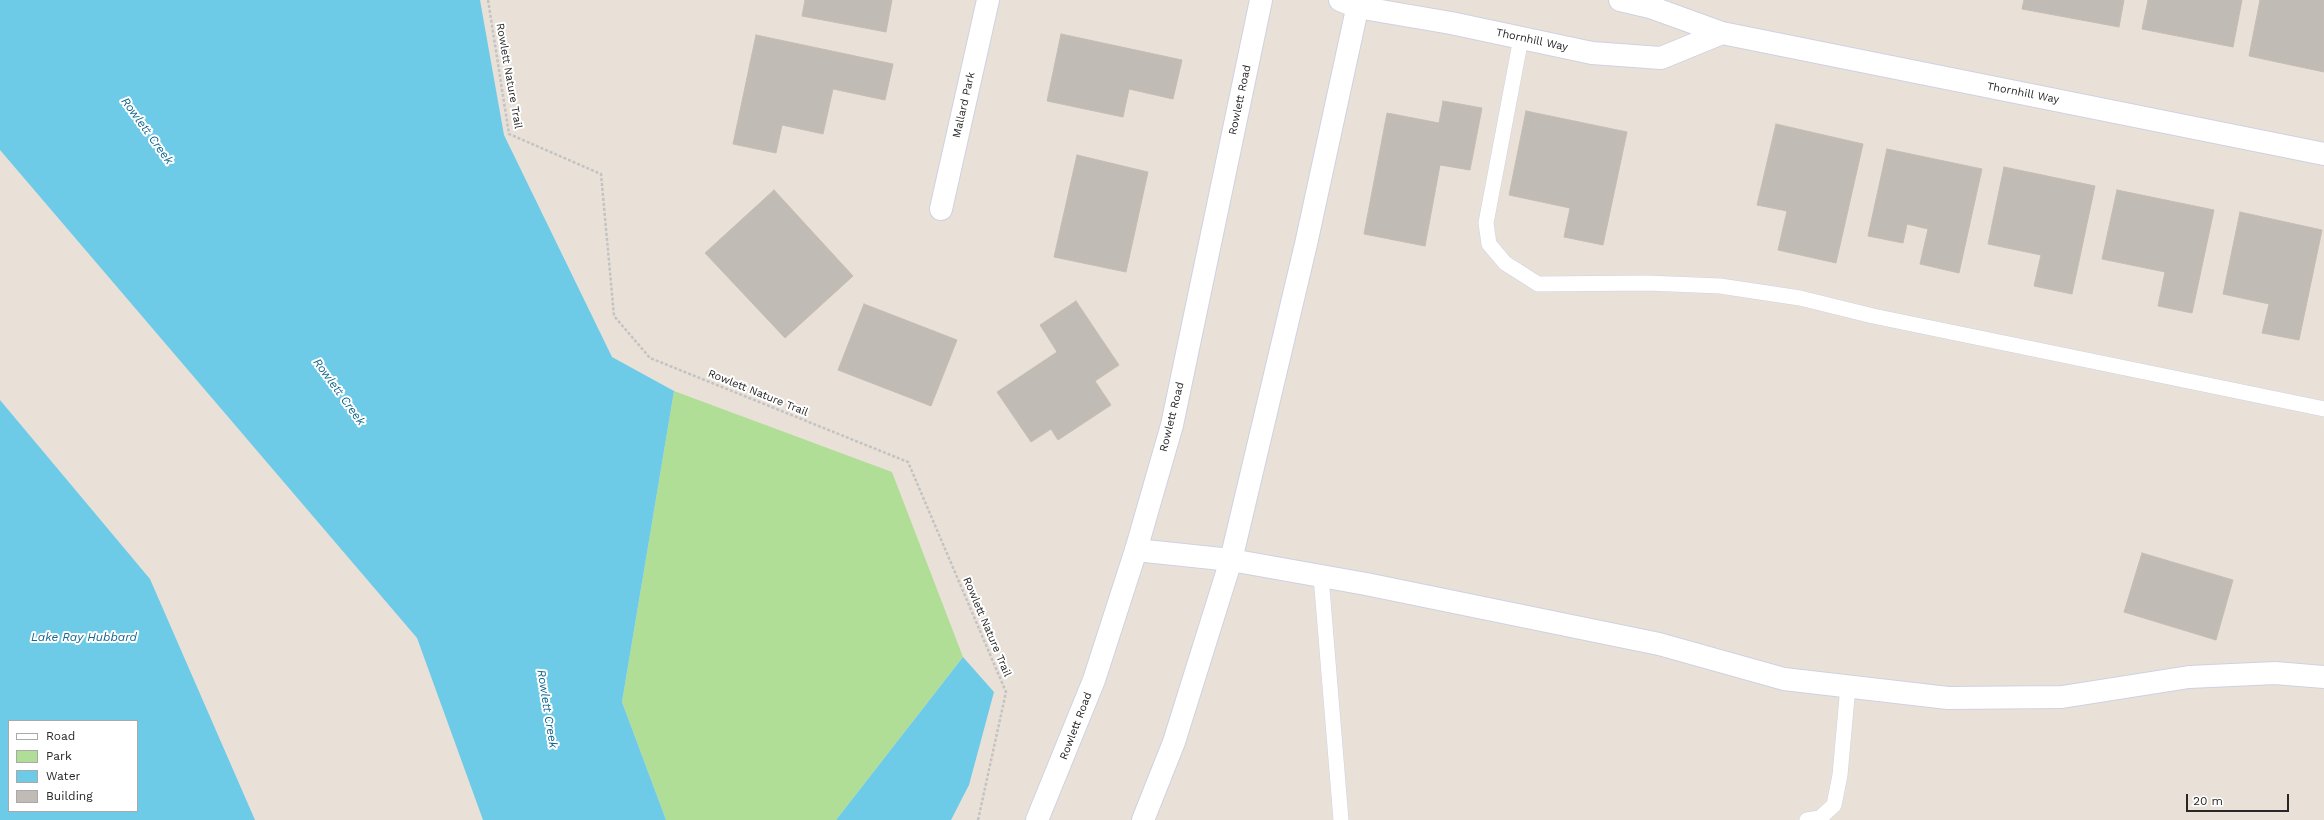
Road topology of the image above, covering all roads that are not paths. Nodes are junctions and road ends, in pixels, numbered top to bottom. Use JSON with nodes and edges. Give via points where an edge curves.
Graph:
{"nodes":[{"id":1,"x":988,"y":0,"type":"edge"},
{"id":2,"x":1261,"y":0,"type":"edge"},
{"id":3,"x":1620,"y":0,"type":"edge"},
{"id":4,"x":1352,"y":2,"type":"edge"},
{"id":5,"x":1722,"y":33,"type":"junction"},
{"id":6,"x":1521,"y":38,"type":"junction"},
{"id":7,"x":2324,"y":154,"type":"edge"},
{"id":8,"x":941,"y":209,"type":"dead end"},
{"id":9,"x":2324,"y":410,"type":"edge"},
{"id":10,"x":1136,"y":550,"type":"junction"},
{"id":11,"x":1231,"y":560,"type":"junction"},
{"id":12,"x":1321,"y":576,"type":"junction"},
{"id":13,"x":2324,"y":677,"type":"edge"},
{"id":14,"x":1848,"y":686,"type":"junction"},
{"id":15,"x":1037,"y":820,"type":"edge"},
{"id":16,"x":1144,"y":820,"type":"edge"},
{"id":17,"x":1341,"y":820,"type":"edge"},
{"id":18,"x":1807,"y":820,"type":"edge"}],
"edges":[{"from":1,"to":8,"type":"street","name":"Mallard Park"},
{"from":2,"to":10,"type":"street","name":"Rowlett Road","via":[[1172,425]]},
{"from":3,"to":5,"type":"street","name":"Thornhill Way","via":[[1650,7]]},
{"from":4,"to":6,"type":"street","name":"Thornhill Way"},
{"from":4,"to":11,"type":"street","via":[[1306,244]]},
{"from":5,"to":6,"type":"street","name":"Thornhill Way","via":[[1661,58],[1592,53]]},
{"from":5,"to":7,"type":"street","name":"Thornhill Way"},
{"from":6,"to":9,"type":"lane","via":[[1486,222],[1489,244],[1505,263],[1538,284],[1646,283],[1720,286],[1800,298],[1873,316]]},
{"from":10,"to":11,"type":"street"},
{"from":10,"to":15,"type":"street","name":"Rowlett Road","via":[[1094,680]]},
{"from":11,"to":12,"type":"street"},
{"from":11,"to":16,"type":"street","via":[[1174,742]]},
{"from":12,"to":14,"type":"street","via":[[1659,644],[1784,678]]},
{"from":12,"to":17,"type":"lane"},
{"from":13,"to":14,"type":"street","via":[[2275,673],[2189,676],[2062,697],[1948,698]]},
{"from":14,"to":18,"type":"lane","via":[[1840,775],[1834,805],[1820,818]]}]}
